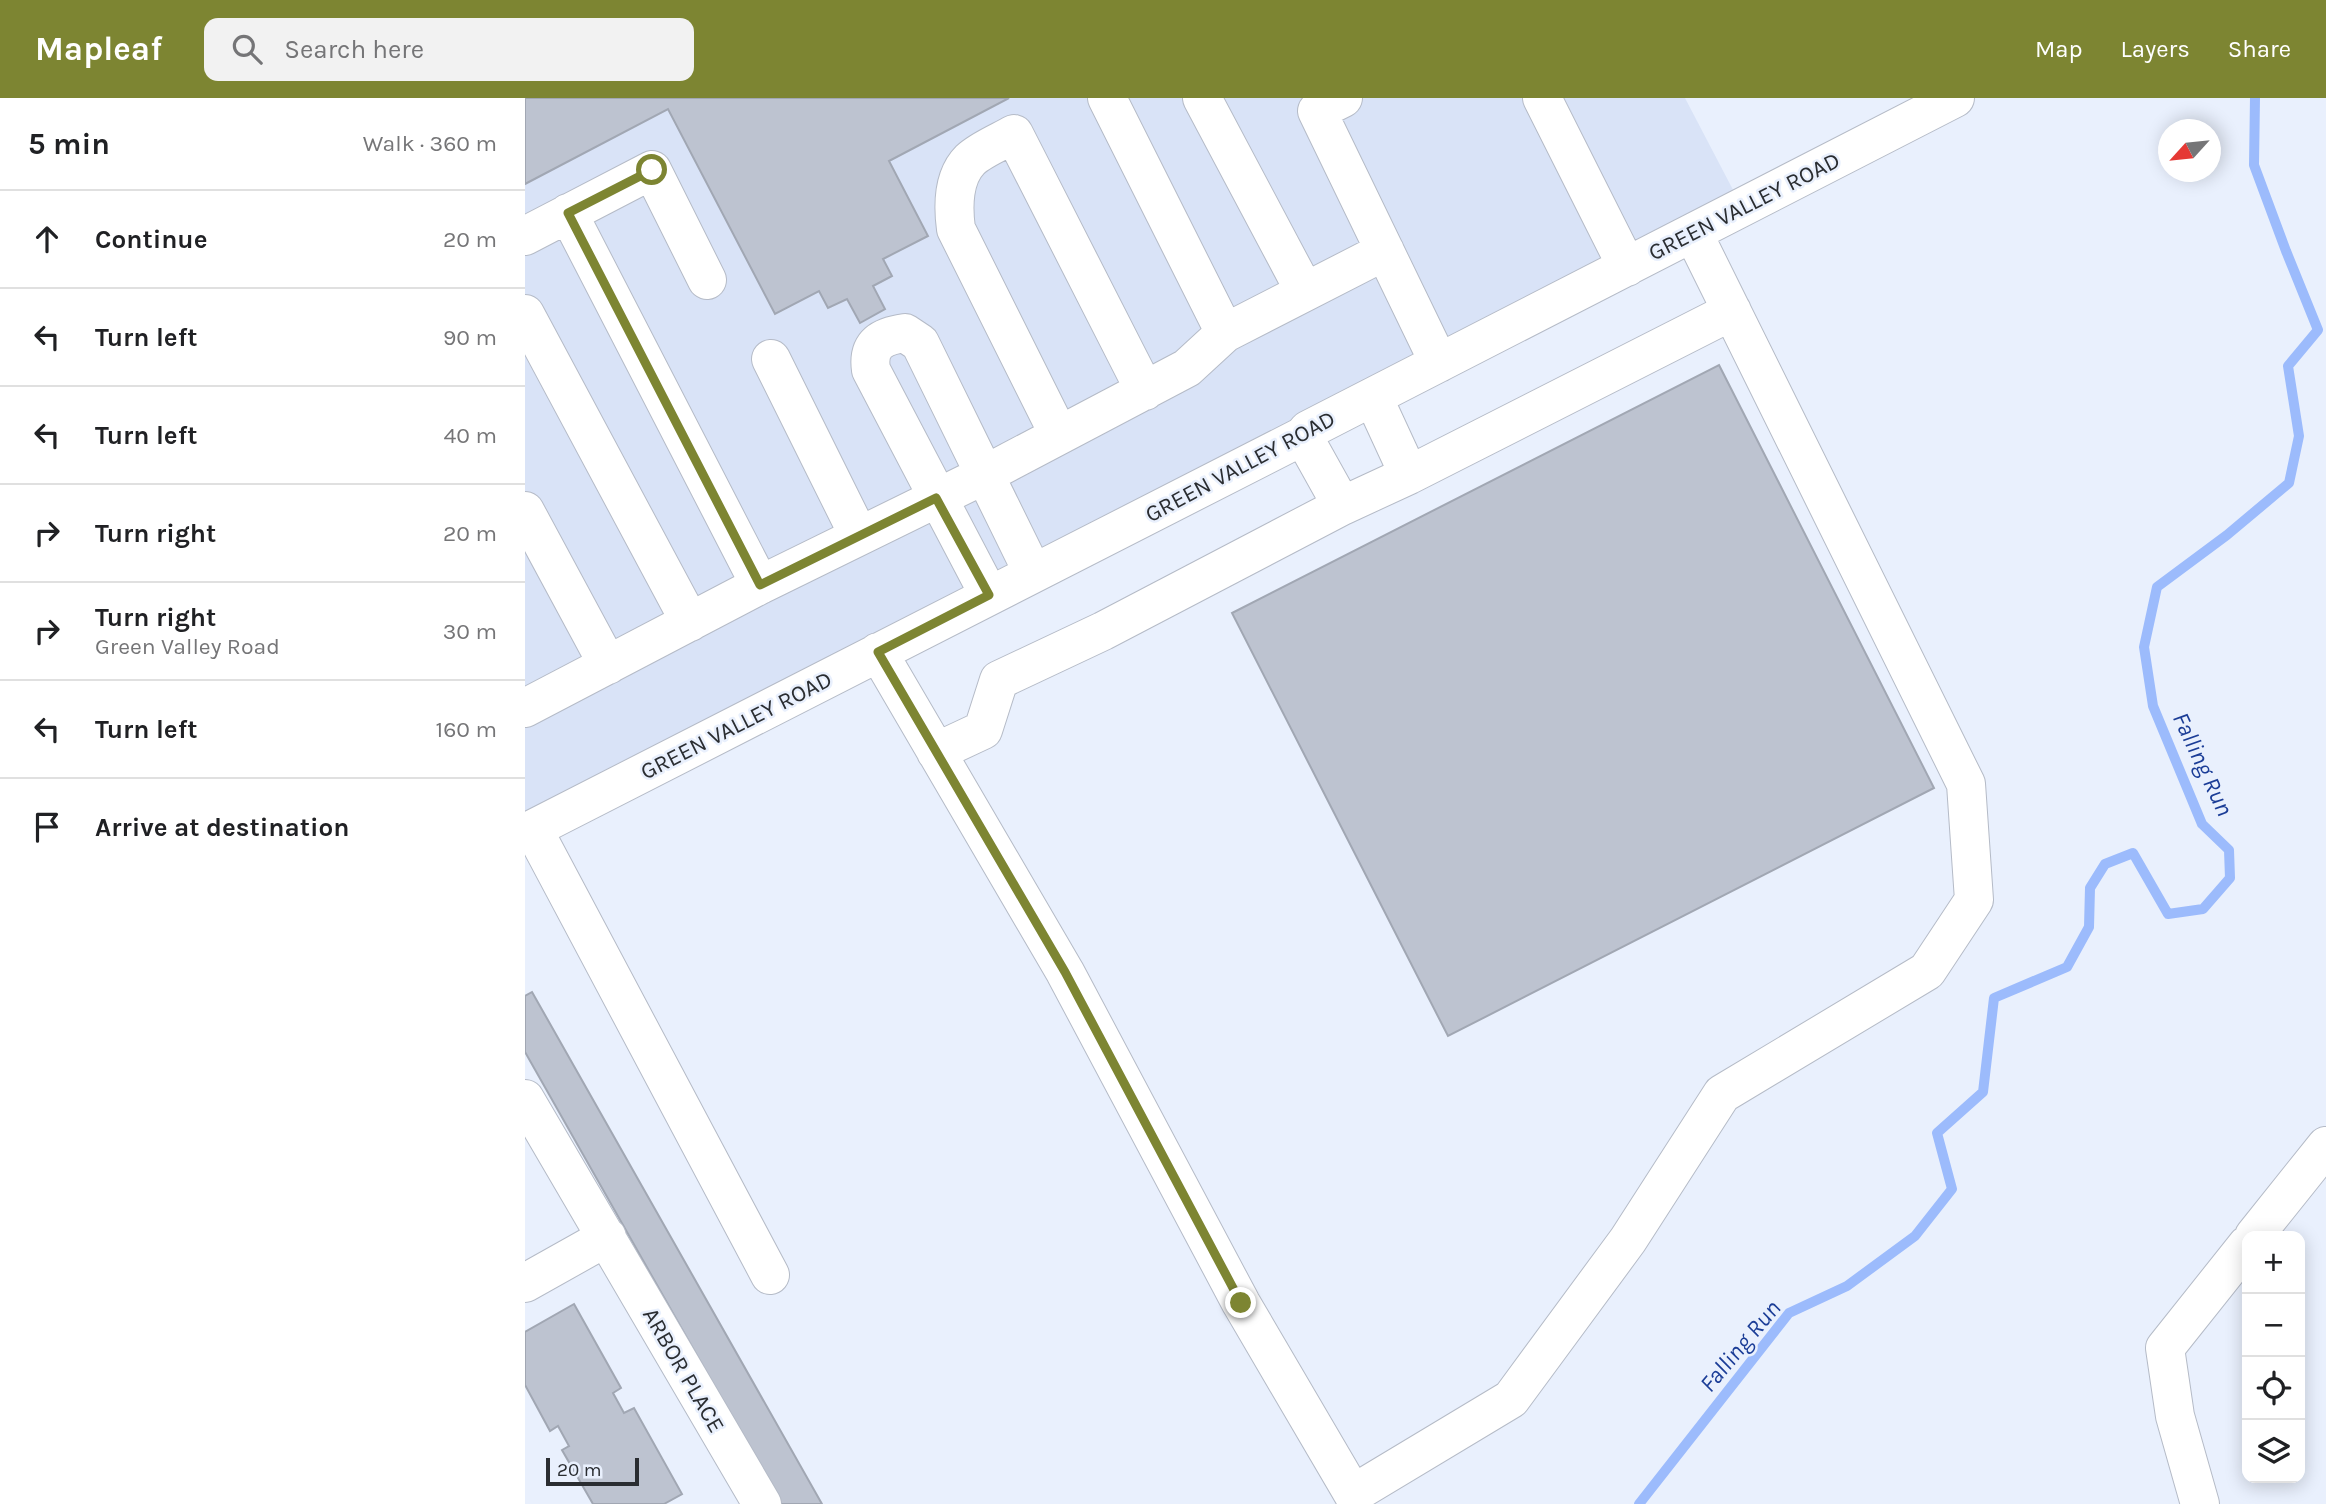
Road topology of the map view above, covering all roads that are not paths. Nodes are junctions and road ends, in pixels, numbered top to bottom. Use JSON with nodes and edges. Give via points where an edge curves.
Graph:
{"nodes":[{"id":1,"x":1107,"y":98,"type":"edge"},
{"id":2,"x":1202,"y":98,"type":"edge"},
{"id":3,"x":1343,"y":98,"type":"edge"},
{"id":4,"x":1542,"y":98,"type":"edge"},
{"id":5,"x":1955,"y":98,"type":"edge"},
{"id":6,"x":568,"y":213,"type":"junction"},
{"id":7,"x":1693,"y":233,"type":"junction"},
{"id":8,"x":525,"y":236,"type":"edge"},
{"id":9,"x":1385,"y":251,"type":"junction"},
{"id":10,"x":1627,"y":267,"type":"junction"},
{"id":11,"x":707,"y":280,"type":"dead end"},
{"id":12,"x":1305,"y":292,"type":"junction"},
{"id":13,"x":1732,"y":311,"type":"junction"},
{"id":14,"x":525,"y":314,"type":"edge"},
{"id":15,"x":1225,"y":333,"type":"junction"},
{"id":16,"x":771,"y":359,"type":"dead end"},
{"id":17,"x":1439,"y":363,"type":"junction"},
{"id":18,"x":1145,"y":391,"type":"junction"},
{"id":19,"x":1373,"y":397,"type":"junction"},
{"id":20,"x":1059,"y":435,"type":"junction"},
{"id":21,"x":1303,"y":436,"type":"junction"},
{"id":22,"x":984,"y":475,"type":"junction"},
{"id":23,"x":1409,"y":475,"type":"junction"},
{"id":24,"x":936,"y":498,"type":"junction"},
{"id":25,"x":1342,"y":506,"type":"junction"},
{"id":26,"x":525,"y":511,"type":"edge"},
{"id":27,"x":859,"y":536,"type":"junction"},
{"id":28,"x":1033,"y":573,"type":"junction"},
{"id":29,"x":760,"y":585,"type":"junction"},
{"id":30,"x":989,"y":595,"type":"junction"},
{"id":31,"x":690,"y":622,"type":"junction"},
{"id":32,"x":878,"y":652,"type":"junction"},
{"id":33,"x":608,"y":665,"type":"junction"},
{"id":34,"x":525,"y":708,"type":"edge"},
{"id":35,"x":936,"y":752,"type":"junction"},
{"id":36,"x":529,"y":831,"type":"edge"},
{"id":37,"x":525,"y":1099,"type":"edge"},
{"id":38,"x":2326,"y":1146,"type":"edge"},
{"id":39,"x":2258,"y":1231,"type":"edge"},
{"id":40,"x":607,"y":1237,"type":"junction"},
{"id":41,"x":2242,"y":1251,"type":"edge"},
{"id":42,"x":770,"y":1275,"type":"dead end"},
{"id":43,"x":525,"y":1283,"type":"edge"},
{"id":44,"x":762,"y":1504,"type":"edge"},
{"id":45,"x":2200,"y":1504,"type":"edge"}],
"edges":[{"from":1,"to":15,"type":"street"},
{"from":2,"to":12,"type":"street"},
{"from":3,"to":9,"type":"street","via":[[1317,111]]},
{"from":4,"to":10,"type":"street"},
{"from":5,"to":7,"type":"street","name":"GREEN VALLEY ROAD"},
{"from":6,"to":8,"type":"street"},
{"from":6,"to":11,"type":"street","via":[[652,170]]},
{"from":6,"to":29,"type":"street"},
{"from":7,"to":10,"type":"street","name":"GREEN VALLEY ROAD"},
{"from":7,"to":13,"type":"street"},
{"from":9,"to":12,"type":"street"},
{"from":9,"to":17,"type":"street"},
{"from":10,"to":17,"type":"street","name":"GREEN VALLEY ROAD"},
{"from":12,"to":15,"type":"street"},
{"from":13,"to":23,"type":"street"},
{"from":13,"to":35,"type":"street","via":[[1966,784],[1974,900],[1927,971],[1721,1094],[1628,1240],[1511,1399],[1353,1494],[1241,1303],[1065,972]]},
{"from":14,"to":31,"type":"street"},
{"from":15,"to":18,"type":"street","via":[[1187,368]]},
{"from":16,"to":27,"type":"street"},
{"from":17,"to":19,"type":"street","name":"GREEN VALLEY ROAD"},
{"from":18,"to":20,"type":"street"},
{"from":18,"to":20,"type":"street","via":[[1014,134],[971,160],[960,176],[955,191],[956,229]]},
{"from":19,"to":21,"type":"street","name":"GREEN VALLEY ROAD"},
{"from":19,"to":23,"type":"street"},
{"from":20,"to":22,"type":"street"},
{"from":21,"to":25,"type":"street"},
{"from":21,"to":28,"type":"street","name":"GREEN VALLEY ROAD"},
{"from":22,"to":24,"type":"street"},
{"from":22,"to":24,"type":"street","via":[[920,343],[905,333],[886,335],[869,358],[871,370]]},
{"from":22,"to":28,"type":"street"},
{"from":23,"to":25,"type":"street"},
{"from":24,"to":27,"type":"street"},
{"from":24,"to":30,"type":"street"},
{"from":25,"to":35,"type":"street","via":[[999,680],[983,730]]},
{"from":26,"to":33,"type":"street"},
{"from":27,"to":29,"type":"street"},
{"from":28,"to":30,"type":"street","name":"GREEN VALLEY ROAD"},
{"from":29,"to":31,"type":"street"},
{"from":30,"to":32,"type":"street","name":"GREEN VALLEY ROAD"},
{"from":31,"to":33,"type":"street"},
{"from":32,"to":35,"type":"street"},
{"from":32,"to":36,"type":"street","name":"GREEN VALLEY ROAD"},
{"from":33,"to":34,"type":"street"},
{"from":36,"to":42,"type":"street"},
{"from":37,"to":40,"type":"street","name":"ARBOR PLACE"},
{"from":38,"to":39,"type":"street"},
{"from":40,"to":43,"type":"street"},
{"from":40,"to":44,"type":"street","name":"ARBOR PLACE"},
{"from":41,"to":45,"type":"street","via":[[2165,1348],[2175,1416]]}]}
